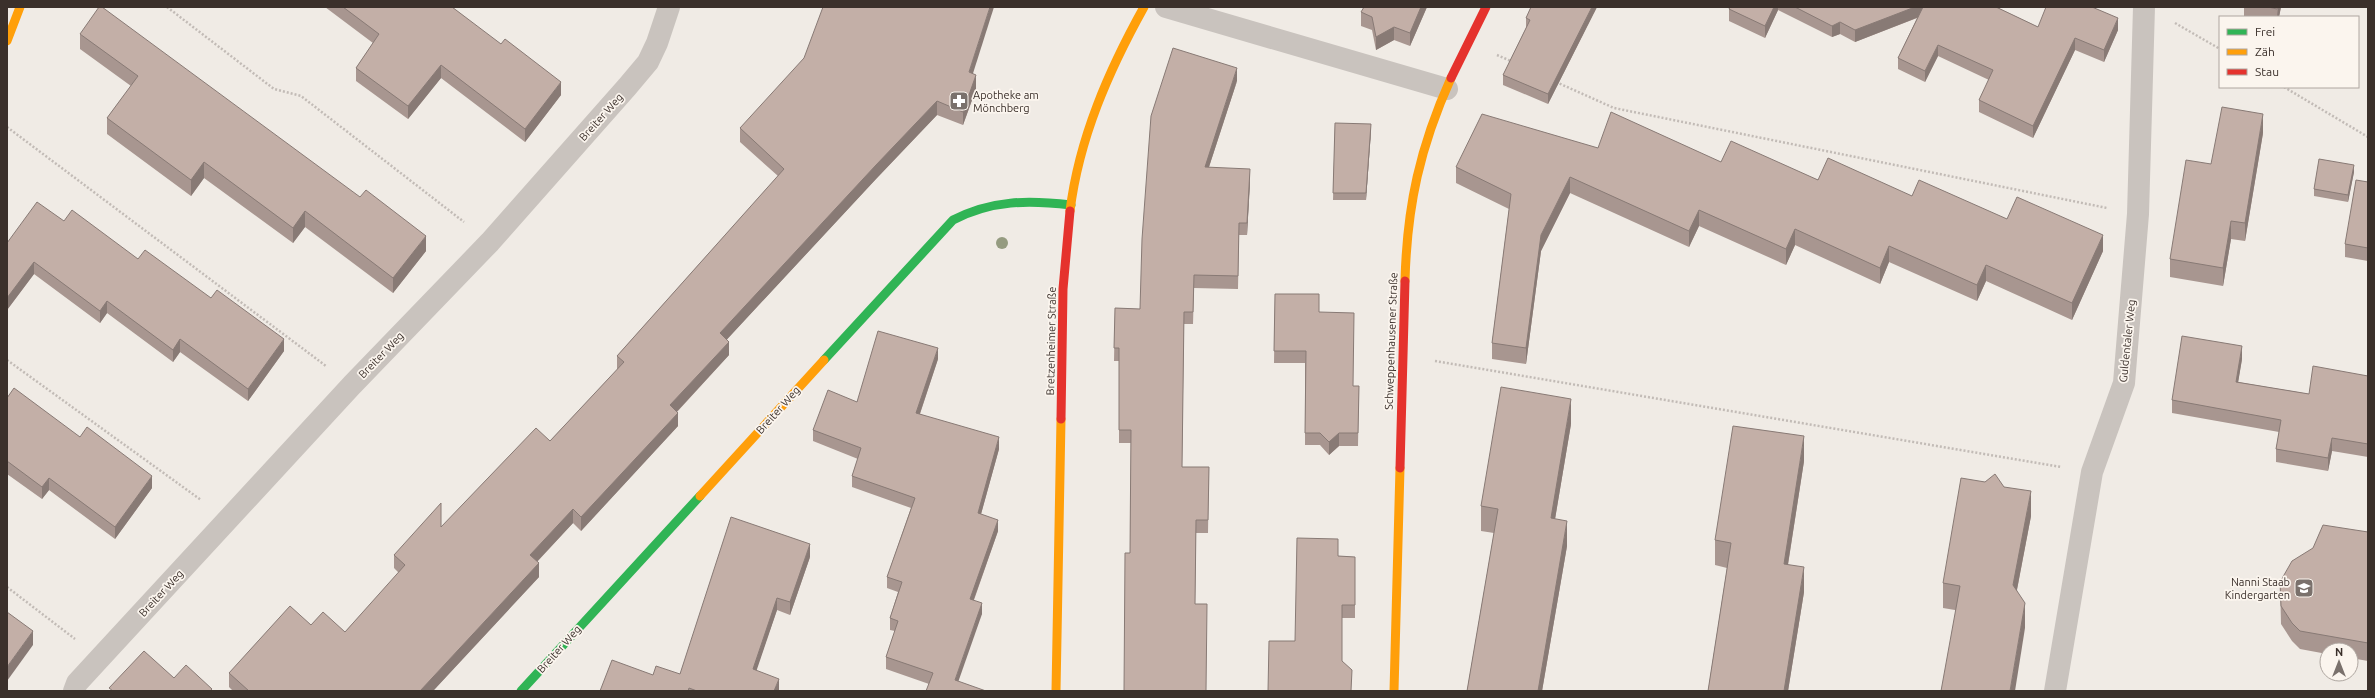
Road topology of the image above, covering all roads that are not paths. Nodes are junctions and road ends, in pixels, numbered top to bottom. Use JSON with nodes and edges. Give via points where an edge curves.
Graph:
{"nodes":[{"id":1,"x":20,"y":7,"type":"edge"},
{"id":2,"x":669,"y":7,"type":"edge"},
{"id":3,"x":1144,"y":7,"type":"edge"},
{"id":4,"x":1166,"y":7,"type":"edge"},
{"id":5,"x":1486,"y":7,"type":"edge"},
{"id":6,"x":2144,"y":7,"type":"edge"},
{"id":7,"x":7,"y":42,"type":"edge"},
{"id":8,"x":1447,"y":90,"type":"junction"},
{"id":9,"x":1071,"y":206,"type":"junction"},
{"id":10,"x":74,"y":691,"type":"edge"},
{"id":11,"x":521,"y":691,"type":"edge"},
{"id":12,"x":1056,"y":691,"type":"edge"},
{"id":13,"x":1394,"y":691,"type":"edge"},
{"id":14,"x":2055,"y":691,"type":"edge"}],
"edges":[{"from":1,"to":7,"type":"street"},
{"from":2,"to":10,"type":"lane","name":"Breiter Weg","via":[[648,62],[490,242],[352,385],[77,683]]},
{"from":3,"to":9,"type":"street","name":"Bretzenheimer Straße","via":[[1110,71],[1088,133]]},
{"from":4,"to":8,"type":"lane"},
{"from":5,"to":8,"type":"street","name":"Schweppenhausener Straße"},
{"from":6,"to":14,"type":"lane","name":"Guldentaler Weg","via":[[2138,214],[2124,383],[2092,472]]},
{"from":8,"to":13,"type":"street","name":"Schweppenhausener Straße","via":[[1428,133],[1414,186],[1406,246]]},
{"from":9,"to":11,"type":"street","name":"Breiter Weg","via":[[1026,201],[998,202],[973,208],[953,220]]},
{"from":9,"to":12,"type":"street","name":"Bretzenheimer Straße","via":[[1063,312]]}]}
